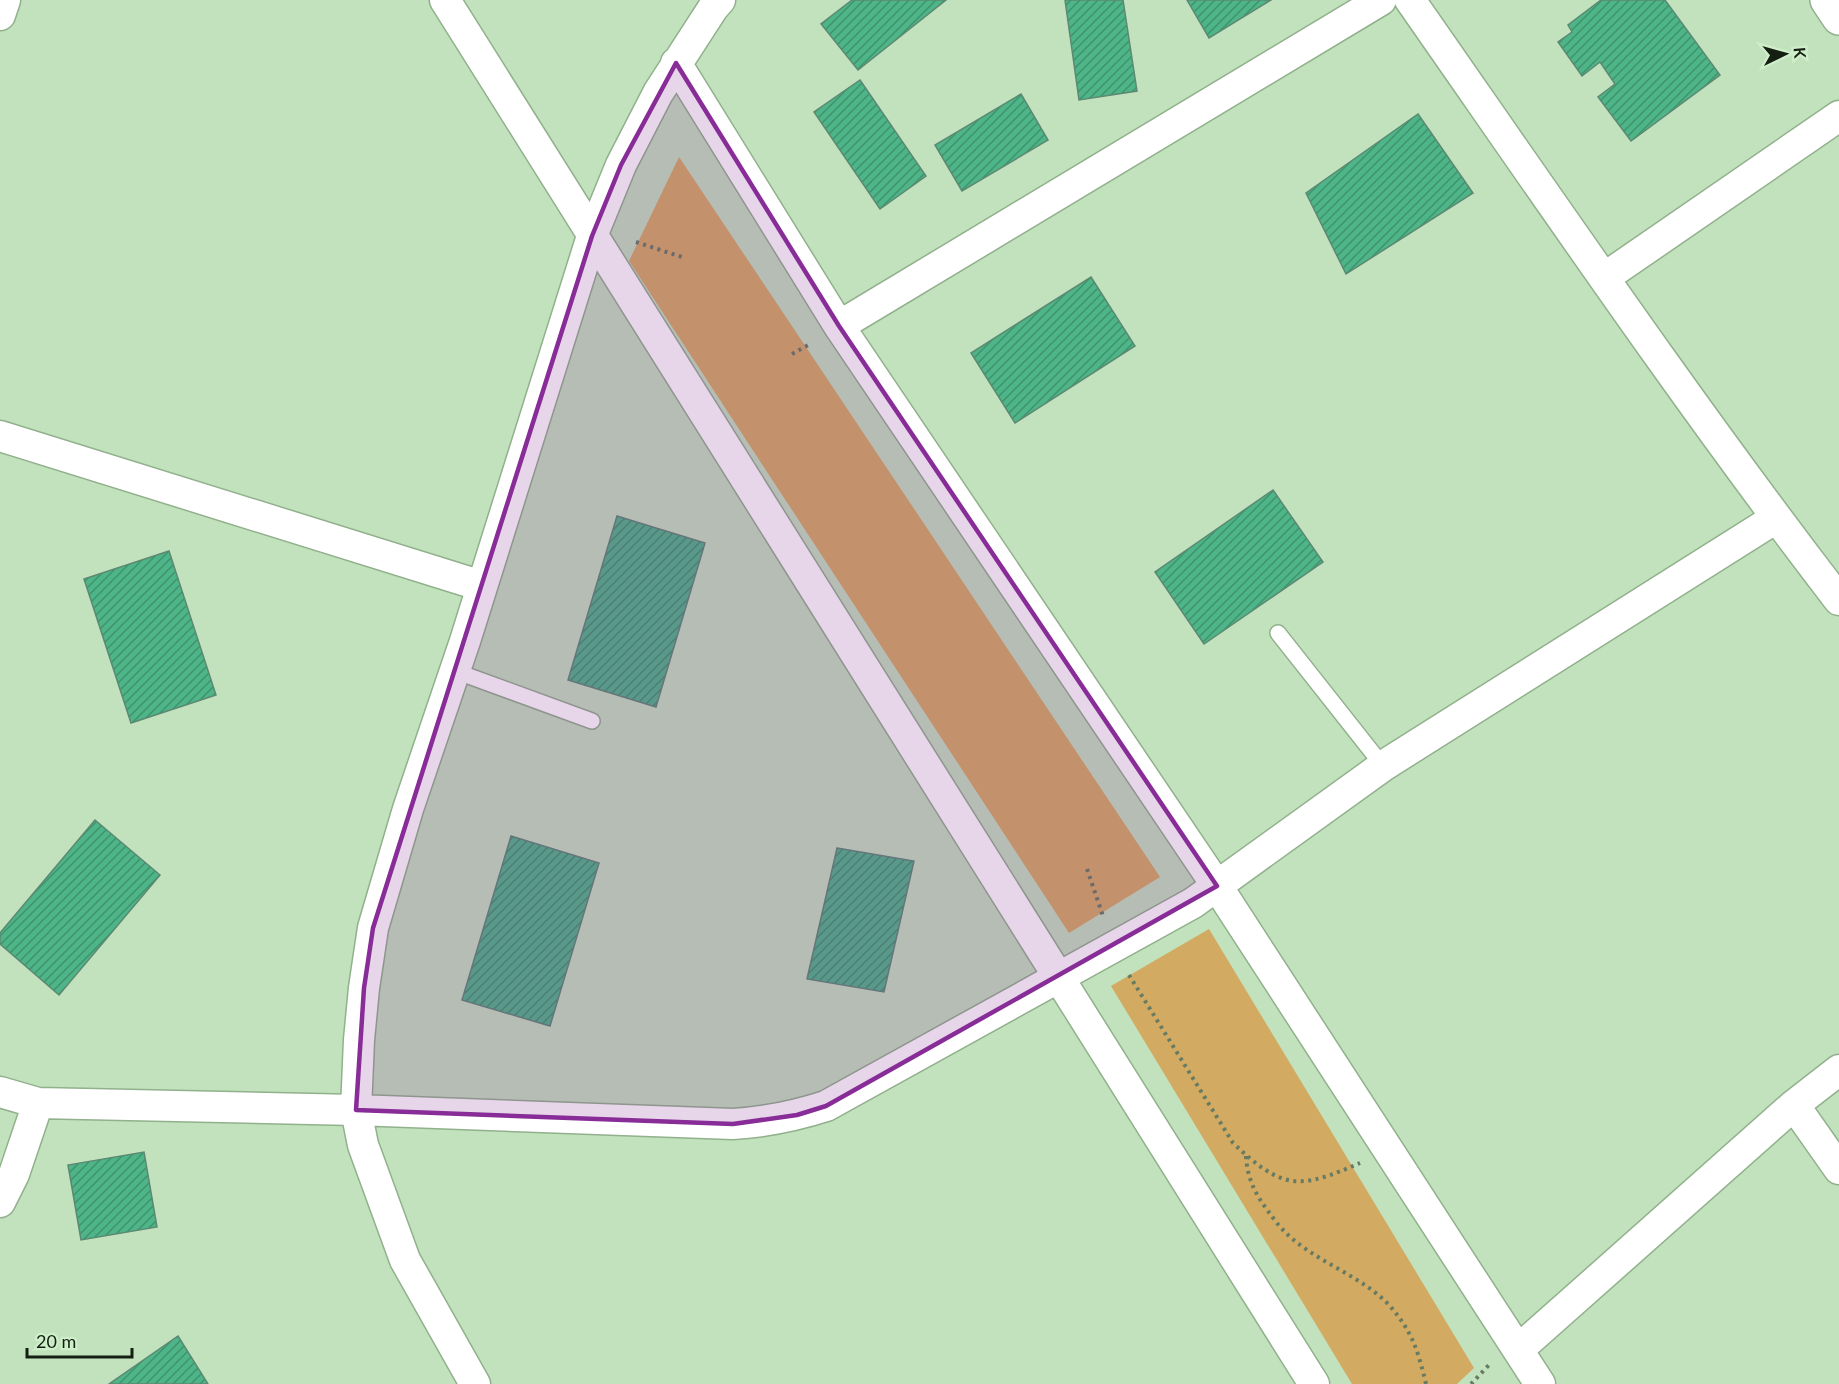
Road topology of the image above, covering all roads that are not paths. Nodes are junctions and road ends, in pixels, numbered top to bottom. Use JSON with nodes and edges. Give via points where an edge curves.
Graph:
{"nodes":[{"id":1,"x":5,"y":0,"type":"edge"},
{"id":2,"x":445,"y":0,"type":"edge"},
{"id":3,"x":720,"y":0,"type":"edge"},
{"id":4,"x":1381,"y":0,"type":"edge"},
{"id":5,"x":1410,"y":0,"type":"edge"},
{"id":6,"x":1827,"y":0,"type":"edge"},
{"id":7,"x":0,"y":15,"type":"edge"},
{"id":8,"x":1839,"y":18,"type":"edge"},
{"id":9,"x":676,"y":63,"type":"junction"},
{"id":10,"x":1839,"y":116,"type":"edge"},
{"id":11,"x":592,"y":236,"type":"junction"},
{"id":12,"x":1604,"y":278,"type":"junction"},
{"id":13,"x":839,"y":326,"type":"junction"},
{"id":14,"x":0,"y":436,"type":"edge"},
{"id":15,"x":1776,"y":518,"type":"junction"},
{"id":16,"x":483,"y":586,"type":"junction"},
{"id":17,"x":1839,"y":600,"type":"edge"},
{"id":18,"x":1278,"y":633,"type":"dead end"},
{"id":19,"x":455,"y":671,"type":"junction"},
{"id":20,"x":592,"y":721,"type":"dead end"},
{"id":21,"x":1383,"y":766,"type":"junction"},
{"id":22,"x":1217,"y":886,"type":"junction"},
{"id":23,"x":1060,"y":978,"type":"junction"},
{"id":24,"x":1839,"y":1070,"type":"edge"},
{"id":25,"x":0,"y":1092,"type":"edge"},
{"id":26,"x":38,"y":1103,"type":"junction"},
{"id":27,"x":1794,"y":1105,"type":"junction"},
{"id":28,"x":356,"y":1110,"type":"junction"},
{"id":29,"x":1839,"y":1169,"type":"edge"},
{"id":30,"x":0,"y":1202,"type":"edge"},
{"id":31,"x":1518,"y":1350,"type":"junction"},
{"id":32,"x":475,"y":1384,"type":"edge"},
{"id":33,"x":1314,"y":1384,"type":"edge"},
{"id":34,"x":1540,"y":1384,"type":"edge"}],
"edges":[{"from":1,"to":7,"type":"street"},
{"from":2,"to":11,"type":"street"},
{"from":3,"to":9,"type":"street"},
{"from":4,"to":13,"type":"street"},
{"from":5,"to":12,"type":"street"},
{"from":6,"to":8,"type":"street"},
{"from":9,"to":11,"type":"street","via":[[621,165]]},
{"from":9,"to":13,"type":"street"},
{"from":10,"to":12,"type":"street"},
{"from":11,"to":16,"type":"street"},
{"from":11,"to":23,"type":"street"},
{"from":12,"to":15,"type":"street"},
{"from":13,"to":22,"type":"street"},
{"from":14,"to":16,"type":"street"},
{"from":15,"to":17,"type":"street"},
{"from":15,"to":21,"type":"street"},
{"from":16,"to":19,"type":"street"},
{"from":18,"to":21,"type":"lane"},
{"from":19,"to":20,"type":"lane"},
{"from":19,"to":28,"type":"street","via":[[373,928],[359,1041]]},
{"from":21,"to":22,"type":"street"},
{"from":22,"to":23,"type":"street"},
{"from":22,"to":31,"type":"street"},
{"from":23,"to":28,"type":"street","via":[[826,1106],[785,1118],[733,1124]]},
{"from":23,"to":33,"type":"street"},
{"from":24,"to":27,"type":"street"},
{"from":25,"to":26,"type":"street"},
{"from":26,"to":28,"type":"street"},
{"from":26,"to":30,"type":"street","via":[[14,1174]]},
{"from":27,"to":29,"type":"street"},
{"from":27,"to":31,"type":"street"},
{"from":28,"to":32,"type":"street","via":[[363,1145],[405,1260]]},
{"from":31,"to":34,"type":"street"}]}
